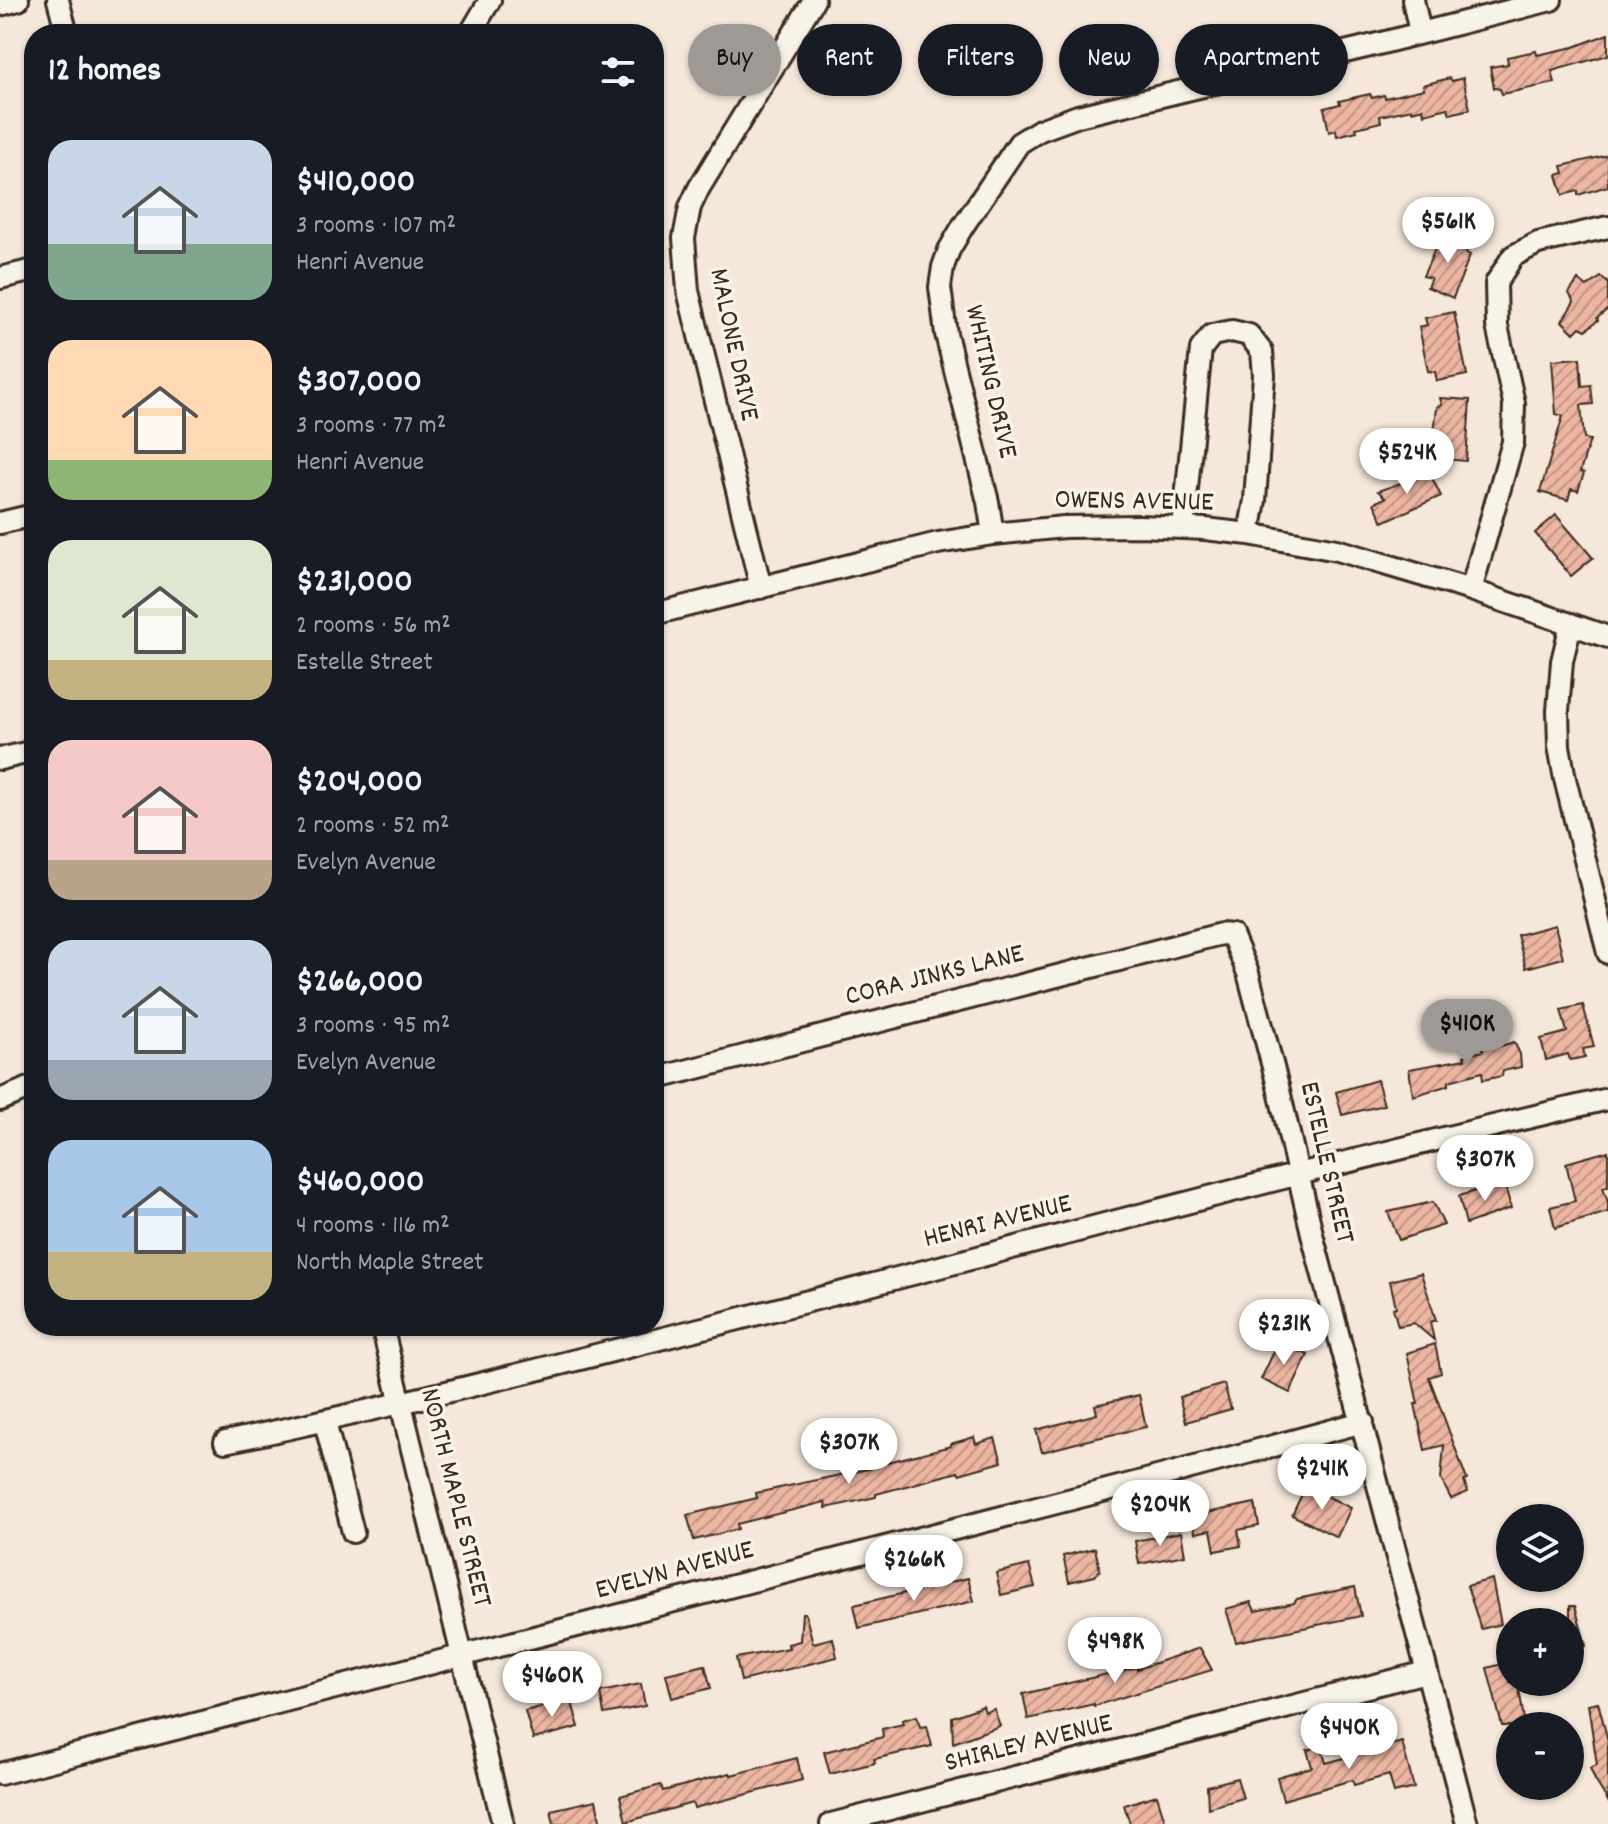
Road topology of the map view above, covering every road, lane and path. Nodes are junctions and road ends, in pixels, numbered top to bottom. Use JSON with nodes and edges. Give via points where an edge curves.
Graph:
{"nodes":[{"id":1,"x":18,"y":0,"type":"edge"},
{"id":2,"x":58,"y":0,"type":"edge"},
{"id":3,"x":490,"y":0,"type":"edge"},
{"id":4,"x":814,"y":0,"type":"edge"},
{"id":5,"x":1413,"y":0,"type":"edge"},
{"id":6,"x":1551,"y":0,"type":"edge"},
{"id":7,"x":0,"y":5,"type":"edge"},
{"id":8,"x":64,"y":24,"type":"edge"},
{"id":9,"x":476,"y":24,"type":"edge"},
{"id":10,"x":1420,"y":32,"type":"junction"},
{"id":11,"x":1608,"y":227,"type":"edge"},
{"id":12,"x":24,"y":272,"type":"edge"},
{"id":13,"x":0,"y":278,"type":"edge"},
{"id":14,"x":24,"y":517,"type":"edge"},
{"id":15,"x":0,"y":523,"type":"edge"},
{"id":16,"x":1183,"y":528,"type":"junction"},
{"id":17,"x":993,"y":534,"type":"junction"},
{"id":18,"x":1249,"y":534,"type":"junction"},
{"id":19,"x":761,"y":588,"type":"junction"},
{"id":20,"x":1471,"y":590,"type":"junction"},
{"id":21,"x":664,"y":612,"type":"edge"},
{"id":22,"x":1571,"y":624,"type":"junction"},
{"id":23,"x":1608,"y":637,"type":"edge"},
{"id":24,"x":24,"y":753,"type":"edge"},
{"id":25,"x":0,"y":759,"type":"edge"},
{"id":26,"x":1232,"y":935,"type":"joint"},
{"id":27,"x":1608,"y":953,"type":"edge"},
{"id":28,"x":664,"y":1076,"type":"edge"},
{"id":29,"x":24,"y":1090,"type":"edge"},
{"id":30,"x":1608,"y":1099,"type":"edge"},
{"id":31,"x":0,"y":1100,"type":"edge"},
{"id":32,"x":1299,"y":1175,"type":"junction"},
{"id":33,"x":385,"y":1336,"type":"edge"},
{"id":34,"x":402,"y":1403,"type":"junction"},
{"id":35,"x":325,"y":1422,"type":"junction"},
{"id":36,"x":1363,"y":1422,"type":"junction"},
{"id":37,"x":225,"y":1442,"type":"dead end"},
{"id":38,"x":353,"y":1532,"type":"dead end"},
{"id":39,"x":464,"y":1656,"type":"junction"},
{"id":40,"x":1426,"y":1672,"type":"junction"},
{"id":41,"x":0,"y":1774,"type":"edge"},
{"id":42,"x":503,"y":1824,"type":"edge"},
{"id":43,"x":831,"y":1824,"type":"edge"},
{"id":44,"x":1467,"y":1824,"type":"edge"}],
"edges":[{"from":1,"to":7,"type":"street"},
{"from":2,"to":8,"type":"street"},
{"from":3,"to":9,"type":"street"},
{"from":4,"to":19,"type":"street","name":"MALONE DRIVE","via":[[699,188],[684,238],[688,291]]},
{"from":5,"to":10,"type":"street"},
{"from":6,"to":10,"type":"street","name":"WHITING DRIVE"},
{"from":10,"to":17,"type":"street","name":"WHITING DRIVE","via":[[1078,116],[1019,143],[949,250],[940,287]]},
{"from":11,"to":20,"type":"street","via":[[1538,243],[1513,256],[1496,283],[1497,326],[1515,426]]},
{"from":12,"to":13,"type":"street"},
{"from":14,"to":15,"type":"street"},
{"from":16,"to":17,"type":"street","name":"OWENS AVENUE","via":[[1064,527]]},
{"from":16,"to":18,"type":"street","name":"OWENS AVENUE"},
{"from":16,"to":18,"type":"street","via":[[1201,349],[1212,335],[1232,331],[1249,335],[1262,352],[1264,375]]},
{"from":17,"to":19,"type":"street","name":"OWENS AVENUE"},
{"from":18,"to":20,"type":"street","name":"OWENS AVENUE","via":[[1337,550]]},
{"from":19,"to":21,"type":"street","name":"OWENS AVENUE"},
{"from":20,"to":22,"type":"street","name":"OWENS AVENUE"},
{"from":22,"to":23,"type":"street","name":"OWENS AVENUE"},
{"from":22,"to":27,"type":"street","via":[[1562,661],[1559,746]]},
{"from":24,"to":25,"type":"street"},
{"from":26,"to":28,"type":"street","name":"CORA JINKS LANE"},
{"from":26,"to":32,"type":"street","name":"ESTELLE STREET","via":[[1252,987]]},
{"from":29,"to":31,"type":"street"},
{"from":30,"to":32,"type":"street","name":"HENRI AVENUE"},
{"from":32,"to":34,"type":"street","name":"HENRI AVENUE"},
{"from":32,"to":36,"type":"street","name":"ESTELLE STREET"},
{"from":33,"to":34,"type":"street","name":"NORTH MAPLE STREET"},
{"from":34,"to":35,"type":"street","name":"HENRI AVENUE"},
{"from":34,"to":39,"type":"street","name":"NORTH MAPLE STREET"},
{"from":35,"to":37,"type":"street","name":"HENRI AVENUE"},
{"from":35,"to":38,"type":"street"},
{"from":36,"to":39,"type":"street","name":"EVELYN AVENUE"},
{"from":36,"to":40,"type":"street","name":"ESTELLE STREET"},
{"from":39,"to":41,"type":"street","name":"EVELYN AVENUE"},
{"from":39,"to":42,"type":"street","name":"NORTH MAPLE STREET"},
{"from":40,"to":43,"type":"street","name":"SHIRLEY AVENUE"},
{"from":40,"to":44,"type":"street","name":"ESTELLE STREET"}]}
